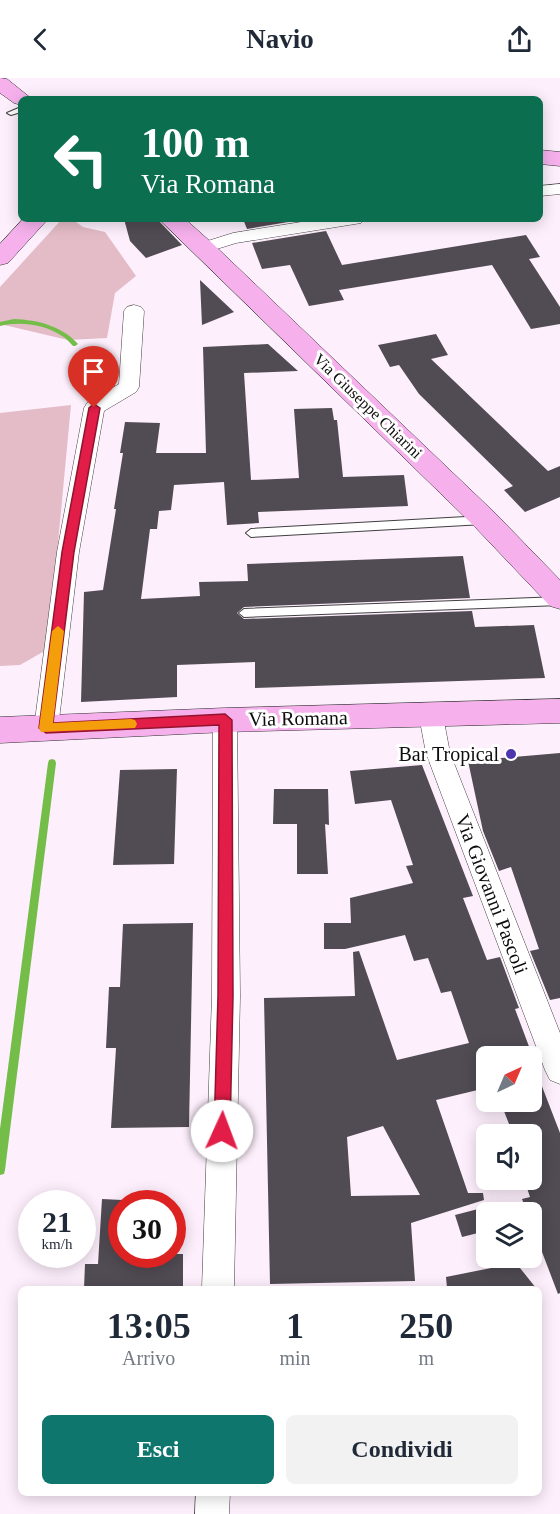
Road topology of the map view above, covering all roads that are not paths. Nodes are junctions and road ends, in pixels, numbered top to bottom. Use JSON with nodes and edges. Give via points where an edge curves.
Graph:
{"nodes":[{"id":1,"x":0,"y":83,"type":"edge"},
{"id":2,"x":18,"y":103,"type":"edge"},
{"id":3,"x":543,"y":157,"type":"edge"},
{"id":4,"x":560,"y":159,"type":"edge"},
{"id":5,"x":560,"y":189,"type":"edge"},
{"id":6,"x":543,"y":191,"type":"edge"},
{"id":7,"x":33,"y":222,"type":"edge"},
{"id":8,"x":174,"y":222,"type":"edge"},
{"id":9,"x":336,"y":222,"type":"edge"},
{"id":10,"x":204,"y":248,"type":"junction"},
{"id":11,"x":0,"y":258,"type":"edge"},
{"id":12,"x":134,"y":311,"type":"dead end"},
{"id":13,"x":485,"y":520,"type":"junction"},
{"id":14,"x":252,"y":534,"type":"dead end"},
{"id":15,"x":560,"y":600,"type":"edge"},
{"id":16,"x":244,"y":613,"type":"dead end"},
{"id":17,"x":560,"y":711,"type":"edge"},
{"id":18,"x":431,"y":716,"type":"junction"},
{"id":19,"x":225,"y":720,"type":"junction"},
{"id":20,"x":46,"y":728,"type":"junction"},
{"id":21,"x":0,"y":730,"type":"edge"},
{"id":22,"x":560,"y":1070,"type":"edge"},
{"id":23,"x":218,"y":1286,"type":"edge"},
{"id":24,"x":213,"y":1496,"type":"edge"},
{"id":25,"x":212,"y":1514,"type":"edge"}],
"edges":[{"from":1,"to":2,"type":"street"},
{"from":3,"to":4,"type":"street"},
{"from":5,"to":6,"type":"street"},
{"from":7,"to":11,"type":"street"},
{"from":8,"to":10,"type":"street","name":"Via Giuseppe Chiarini"},
{"from":9,"to":10,"type":"street","via":[[233,238]]},
{"from":10,"to":13,"type":"street","name":"Via Giuseppe Chiarini"},
{"from":12,"to":20,"type":"street","via":[[129,387],[94,408],[68,552]]},
{"from":13,"to":14,"type":"lane"},
{"from":13,"to":15,"type":"street","name":"Via Giuseppe Chiarini"},
{"from":15,"to":16,"type":"lane"},
{"from":17,"to":18,"type":"street","name":"Via Romana"},
{"from":18,"to":19,"type":"street","name":"Via Romana"},
{"from":18,"to":22,"type":"street","name":"Via Giovanni Pascoli","via":[[438,753]]},
{"from":19,"to":20,"type":"street","name":"Via Romana"},
{"from":19,"to":23,"type":"street","via":[[226,996]]},
{"from":20,"to":21,"type":"street","name":"Via Romana"},
{"from":24,"to":25,"type":"street"}]}
